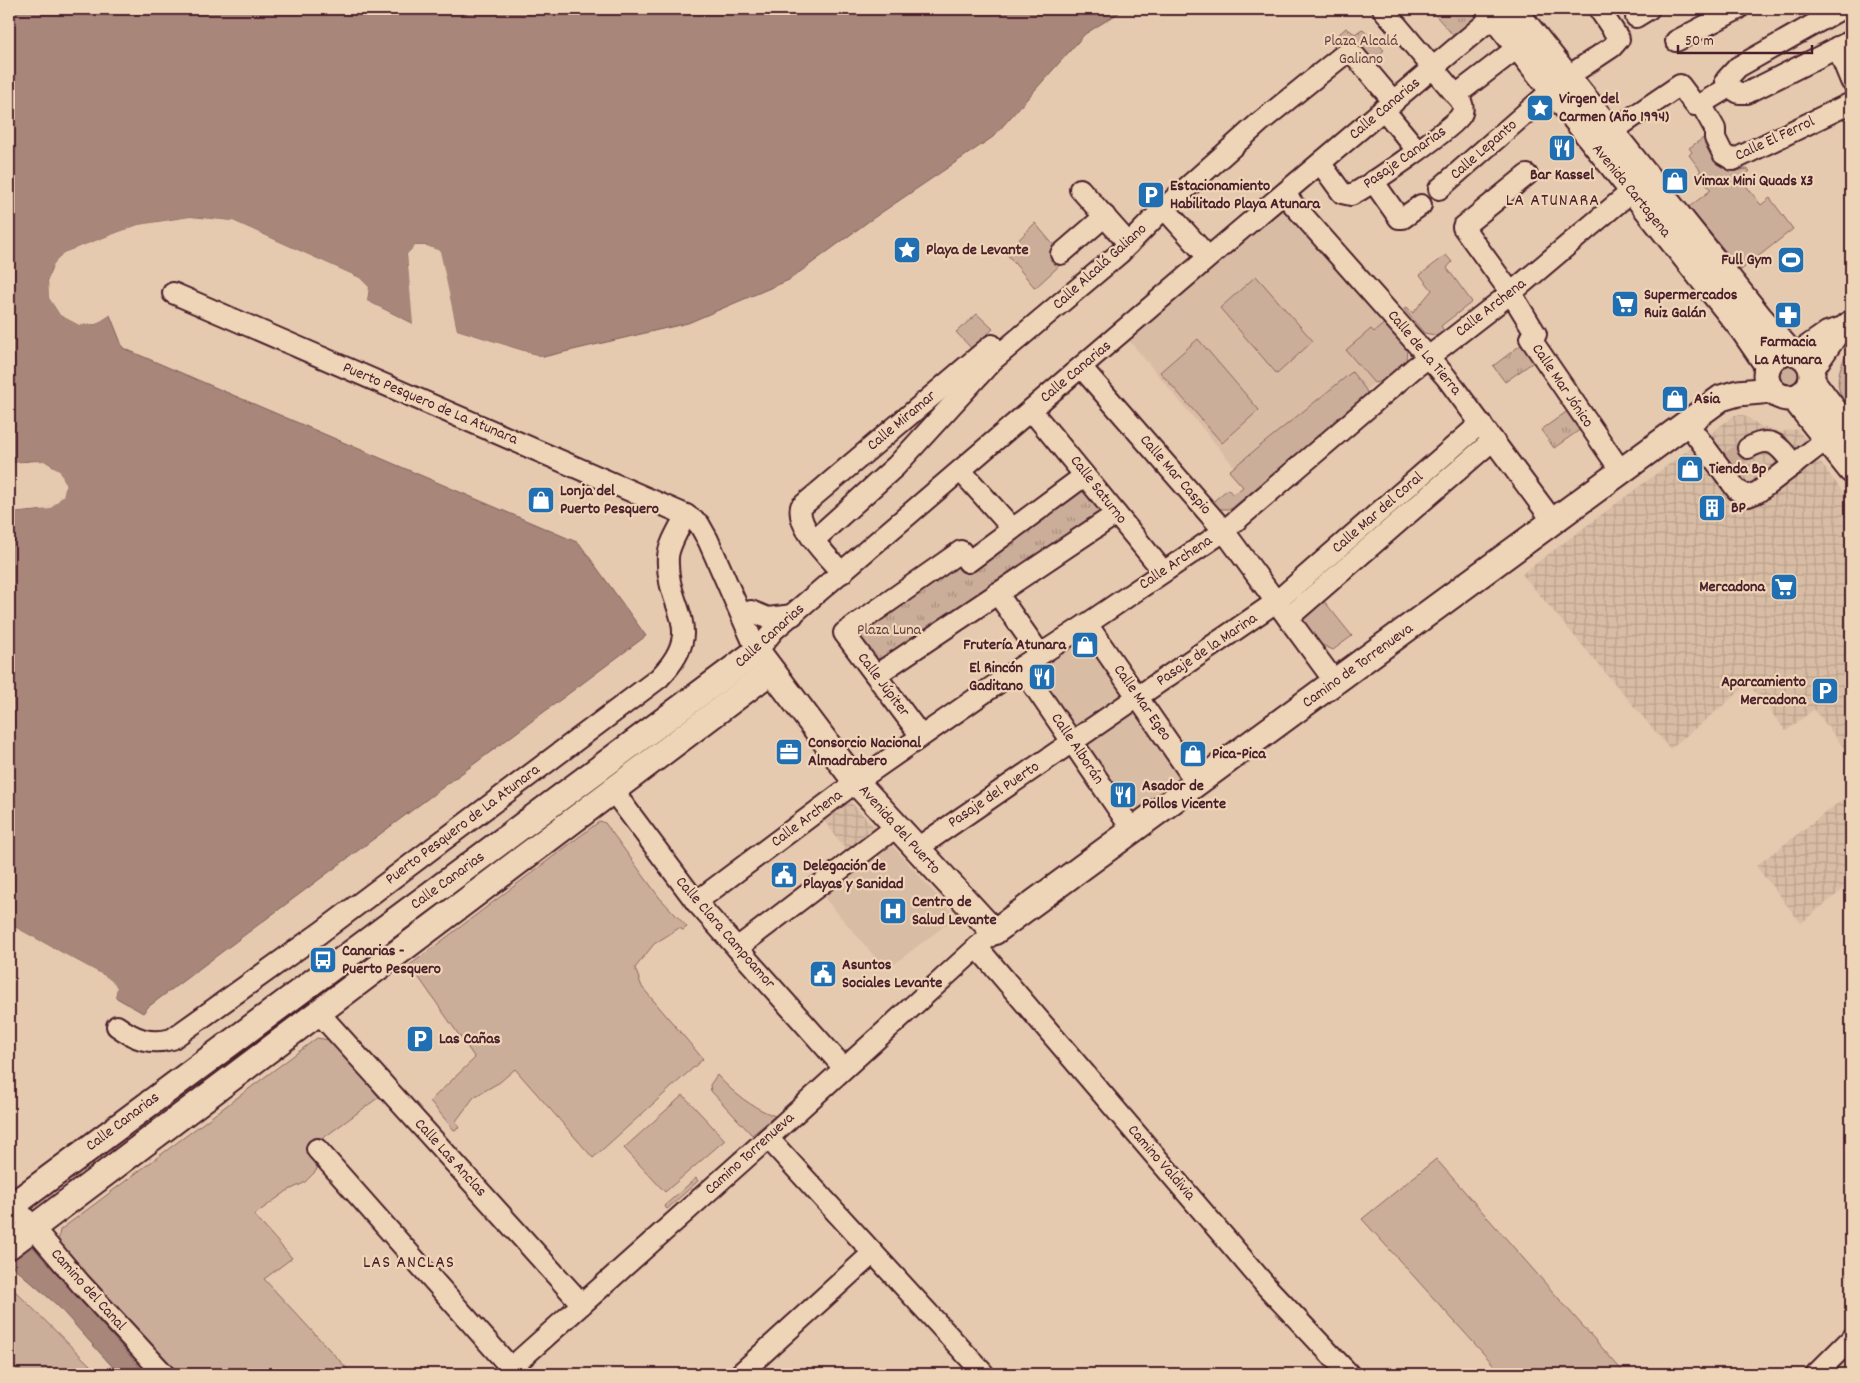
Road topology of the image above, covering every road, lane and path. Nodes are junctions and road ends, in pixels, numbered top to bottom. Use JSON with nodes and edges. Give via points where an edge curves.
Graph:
{"nodes":[{"id":1,"x":1383,"y":9,"type":"edge"},
{"id":2,"x":1599,"y":9,"type":"edge"},
{"id":3,"x":1738,"y":9,"type":"edge"},
{"id":4,"x":1841,"y":9,"type":"edge"},
{"id":5,"x":1504,"y":14,"type":"edge"},
{"id":6,"x":1676,"y":41,"type":"dead end"},
{"id":7,"x":1844,"y":44,"type":"edge"},
{"id":8,"x":1518,"y":48,"type":"junction"},
{"id":9,"x":1434,"y":68,"type":"junction"},
{"id":10,"x":1851,"y":81,"type":"edge"},
{"id":11,"x":1559,"y":84,"type":"junction"},
{"id":12,"x":1729,"y":87,"type":"junction"},
{"id":13,"x":1460,"y":101,"type":"junction"},
{"id":14,"x":1851,"y":103,"type":"edge"},
{"id":15,"x":1701,"y":104,"type":"junction"},
{"id":16,"x":1389,"y":106,"type":"junction"},
{"id":17,"x":1611,"y":132,"type":"junction"},
{"id":18,"x":1417,"y":150,"type":"junction"},
{"id":19,"x":1321,"y":164,"type":"junction"},
{"id":20,"x":1527,"y":175,"type":"dead end"},
{"id":21,"x":1373,"y":181,"type":"junction"},
{"id":22,"x":1080,"y":189,"type":"dead end"},
{"id":23,"x":1439,"y":189,"type":"dead end"},
{"id":24,"x":1632,"y":191,"type":"junction"},
{"id":25,"x":1284,"y":194,"type":"junction"},
{"id":26,"x":1421,"y":205,"type":"dead end"},
{"id":27,"x":1164,"y":208,"type":"junction"},
{"id":28,"x":1105,"y":216,"type":"junction"},
{"id":29,"x":1129,"y":244,"type":"junction"},
{"id":30,"x":1062,"y":254,"type":"dead end"},
{"id":31,"x":1208,"y":257,"type":"junction"},
{"id":32,"x":173,"y":293,"type":"dead end"},
{"id":33,"x":1510,"y":293,"type":"junction"},
{"id":34,"x":1066,"y":298,"type":"junction"},
{"id":35,"x":1847,"y":324,"type":"edge"},
{"id":36,"x":1793,"y":352,"type":"junction"},
{"id":37,"x":1429,"y":357,"type":"junction"},
{"id":38,"x":1082,"y":368,"type":"junction"},
{"id":39,"x":1788,"y":379,"type":"junction"},
{"id":40,"x":1031,"y":410,"type":"junction"},
{"id":41,"x":1480,"y":423,"type":"junction"},
{"id":42,"x":1687,"y":423,"type":"junction"},
{"id":43,"x":1851,"y":433,"type":"edge"},
{"id":44,"x":1827,"y":439,"type":"junction"},
{"id":45,"x":1494,"y":440,"type":"junction"},
{"id":46,"x":1748,"y":448,"type":"tunnel mouth"},
{"id":47,"x":1794,"y":465,"type":"junction"},
{"id":48,"x":1851,"y":470,"type":"edge"},
{"id":49,"x":960,"y":471,"type":"junction"},
{"id":50,"x":1621,"y":471,"type":"junction"},
{"id":51,"x":1084,"y":476,"type":"junction"},
{"id":52,"x":1116,"y":514,"type":"junction"},
{"id":53,"x":686,"y":515,"type":"junction"},
{"id":54,"x":1554,"y":521,"type":"junction"},
{"id":55,"x":1012,"y":528,"type":"junction"},
{"id":56,"x":1224,"y":531,"type":"junction"},
{"id":57,"x":707,"y":538,"type":"junction"},
{"id":58,"x":814,"y":540,"type":"junction"},
{"id":59,"x":1162,"y":571,"type":"junction"},
{"id":60,"x":842,"y":573,"type":"junction"},
{"id":61,"x":997,"y":593,"type":"junction"},
{"id":62,"x":1282,"y":610,"type":"junction"},
{"id":63,"x":750,"y":611,"type":"junction"},
{"id":64,"x":793,"y":615,"type":"junction"},
{"id":65,"x":1087,"y":624,"type":"junction"},
{"id":66,"x":757,"y":651,"type":"junction"},
{"id":67,"x":1040,"y":654,"type":"junction"},
{"id":68,"x":1021,"y":667,"type":"junction"},
{"id":69,"x":771,"y":671,"type":"junction"},
{"id":70,"x":876,"y":675,"type":"junction"},
{"id":71,"x":1336,"y":682,"type":"junction"},
{"id":72,"x":1138,"y":697,"type":"junction"},
{"id":73,"x":921,"y":736,"type":"junction"},
{"id":74,"x":1072,"y":742,"type":"junction"},
{"id":75,"x":856,"y":782,"type":"junction"},
{"id":76,"x":1196,"y":782,"type":"junction"},
{"id":77,"x":613,"y":791,"type":"junction"},
{"id":78,"x":896,"y":827,"type":"junction"},
{"id":79,"x":1133,"y":830,"type":"junction"},
{"id":80,"x":916,"y":849,"type":"junction"},
{"id":81,"x":696,"y":902,"type":"junction"},
{"id":82,"x":985,"y":940,"type":"junction"},
{"id":83,"x":737,"y":948,"type":"junction"},
{"id":84,"x":318,"y":1012,"type":"junction"},
{"id":85,"x":117,"y":1026,"type":"dead end"},
{"id":86,"x":844,"y":1068,"type":"junction"},
{"id":87,"x":768,"y":1138,"type":"junction"},
{"id":88,"x":316,"y":1148,"type":"dead end"},
{"id":89,"x":11,"y":1206,"type":"edge"},
{"id":90,"x":22,"y":1236,"type":"edge"},
{"id":91,"x":873,"y":1253,"type":"junction"},
{"id":92,"x":581,"y":1303,"type":"junction"},
{"id":93,"x":1851,"y":1339,"type":"edge"},
{"id":94,"x":507,"y":1371,"type":"edge"},
{"id":95,"x":977,"y":1372,"type":"edge"},
{"id":96,"x":164,"y":1374,"type":"edge"},
{"id":97,"x":740,"y":1374,"type":"edge"},
{"id":98,"x":1349,"y":1374,"type":"edge"},
{"id":99,"x":1816,"y":1374,"type":"edge"}],
"edges":[{"from":1,"to":9,"type":"street"},
{"from":2,"to":11,"type":"street","name":"Calle Lepanto","via":[[1619,39],[1612,48]]},
{"from":3,"to":6,"type":"street"},
{"from":4,"to":12,"type":"street","via":[[1738,67],[1726,80]]},
{"from":5,"to":8,"type":"main road","name":"Avenida Cartagena"},
{"from":5,"to":9,"type":"street","name":"Calle Canarias"},
{"from":5,"to":11,"type":"main road","name":"Avenida Cartagena"},
{"from":7,"to":10,"type":"street"},
{"from":7,"to":12,"type":"street","via":[[1747,93],[1739,93]]},
{"from":8,"to":11,"type":"main road","name":"Avenida Cartagena"},
{"from":8,"to":13,"type":"street","name":"Pasaje Canarias"},
{"from":9,"to":13,"type":"street"},
{"from":9,"to":16,"type":"street","name":"Calle Canarias"},
{"from":11,"to":17,"type":"main road","name":"Avenida Cartagena"},
{"from":11,"to":23,"type":"street","name":"Calle Lepanto"},
{"from":11,"to":24,"type":"main road","name":"Avenida Cartagena"},
{"from":12,"to":15,"type":"street"},
{"from":13,"to":18,"type":"street","name":"Pasaje Canarias","via":[[1459,119]]},
{"from":14,"to":15,"type":"street","name":"Calle El Ferrol","via":[[1729,160],[1716,142],[1715,129]]},
{"from":15,"to":17,"type":"street","via":[[1691,102],[1680,85]]},
{"from":16,"to":18,"type":"street"},
{"from":16,"to":19,"type":"street","name":"Calle Canarias"},
{"from":16,"to":27,"type":"street","name":"Calle Alcalá Galiano","via":[[1356,58],[1345,54],[1259,122]]},
{"from":17,"to":36,"type":"main road","name":"Avenida Cartagena","via":[[1764,324]]},
{"from":18,"to":21,"type":"street","name":"Pasaje Canarias"},
{"from":19,"to":21,"type":"street","name":"Pasaje Canarias","via":[[1344,195],[1351,195]]},
{"from":19,"to":25,"type":"street","name":"Calle Canarias"},
{"from":20,"to":33,"type":"street","name":"Calle Mar Jónico","via":[[1463,227]]},
{"from":21,"to":26,"type":"street","via":[[1399,218]]},
{"from":22,"to":28,"type":"street"},
{"from":24,"to":33,"type":"street","name":"Calle Archena"},
{"from":24,"to":39,"type":"main road","name":"Avenida Cartagena","via":[[1744,331]]},
{"from":25,"to":31,"type":"street","name":"Calle Canarias"},
{"from":25,"to":37,"type":"street","name":"Calle de La Tierra"},
{"from":27,"to":29,"type":"street","name":"Calle Alcalá Galiano"},
{"from":27,"to":31,"type":"street"},
{"from":28,"to":29,"type":"street"},
{"from":28,"to":30,"type":"street"},
{"from":29,"to":34,"type":"street","name":"Calle Alcalá Galiano"},
{"from":31,"to":38,"type":"street","name":"Calle Canarias"},
{"from":32,"to":53,"type":"street","name":"Puerto Pesquero de La Atunara"},
{"from":33,"to":37,"type":"street","name":"Calle Archena"},
{"from":33,"to":50,"type":"street","name":"Calle Mar Jónico","via":[[1536,334],[1530,338]]},
{"from":34,"to":58,"type":"street","name":"Calle Alcalá Galiano","via":[[993,360],[896,466]]},
{"from":34,"to":58,"type":"street","name":"Calle Miramar","via":[[1056,294],[1044,300],[804,504],[800,511],[802,521]]},
{"from":35,"to":36,"type":"street"},
{"from":35,"to":39,"type":"street"},
{"from":36,"to":39,"type":"main road","name":"Avenida Cartagena","via":[[1808,361]]},
{"from":37,"to":41,"type":"street","name":"Calle de La Tierra"},
{"from":37,"to":56,"type":"street","name":"Calle Archena"},
{"from":38,"to":40,"type":"street","name":"Calle Canarias"},
{"from":38,"to":56,"type":"street","name":"Calle Mar Caspio","via":[[1120,423]]},
{"from":39,"to":42,"type":"main road","name":"Camino de Torrenueva","via":[[1721,398]]},
{"from":39,"to":43,"type":"main road","name":"Avenida Cartagena"},
{"from":39,"to":44,"type":"main road","name":"Avenida Cartagena"},
{"from":40,"to":49,"type":"street","name":"Calle Canarias"},
{"from":40,"to":51,"type":"street","name":"Calle Saturno"},
{"from":41,"to":45,"type":"street","name":"Calle de La Tierra"},
{"from":41,"to":62,"type":"street","name":"Calle Mar del Coral"},
{"from":42,"to":47,"type":"street","via":[[1724,466],[1737,490],[1748,496]]},
{"from":42,"to":50,"type":"main road","name":"Camino de Torrenueva"},
{"from":44,"to":47,"type":"street"},
{"from":44,"to":48,"type":"main road","name":"Avenida Cartagena"},
{"from":45,"to":54,"type":"street","name":"Calle de La Tierra"},
{"from":45,"to":62,"type":"street","name":"Calle Mar del Coral"},
{"from":46,"to":47,"type":"street","via":[[1757,443],[1772,442]]},
{"from":49,"to":55,"type":"street"},
{"from":49,"to":60,"type":"street","name":"Calle Canarias"},
{"from":50,"to":54,"type":"main road","name":"Camino de Torrenueva"},
{"from":51,"to":52,"type":"street","name":"Calle Saturno"},
{"from":51,"to":55,"type":"street"},
{"from":52,"to":59,"type":"street","name":"Calle Saturno"},
{"from":52,"to":61,"type":"street"},
{"from":53,"to":57,"type":"street","name":"Puerto Pesquero de La Atunara","via":[[700,524]]},
{"from":53,"to":85,"type":"street","name":"Puerto Pesquero de La Atunara","via":[[668,556],[684,629],[683,640],[671,666],[659,678],[320,933],[172,1039],[149,1042],[131,1036]]},
{"from":54,"to":71,"type":"main road","name":"Camino de Torrenueva"},
{"from":55,"to":70,"type":"street","name":"Calle Júpiter","via":[[968,562],[961,552],[844,633]]},
{"from":56,"to":59,"type":"street","name":"Calle Archena"},
{"from":56,"to":62,"type":"street","name":"Calle Mar Caspio"},
{"from":57,"to":63,"type":"street","via":[[721,549],[729,562]]},
{"from":57,"to":66,"type":"street"},
{"from":58,"to":60,"type":"street","name":"Calle Miramar"},
{"from":59,"to":65,"type":"street","name":"Calle Archena"},
{"from":60,"to":64,"type":"street","name":"Calle Canarias"},
{"from":61,"to":67,"type":"street"},
{"from":61,"to":70,"type":"street"},
{"from":62,"to":71,"type":"street","name":"Calle Mar Caspio"},
{"from":62,"to":72,"type":"street","name":"Pasaje de la Marina"},
{"from":63,"to":64,"type":"street","via":[[768,618]]},
{"from":63,"to":66,"type":"street","via":[[758,632]]},
{"from":64,"to":66,"type":"street","name":"Calle Canarias","via":[[774,630]]},
{"from":65,"to":67,"type":"street","name":"Calle Archena"},
{"from":65,"to":72,"type":"street","name":"Calle Mar Egeo"},
{"from":66,"to":69,"type":"main road","name":"Avenida del Puerto"},
{"from":66,"to":89,"type":"main road","name":"Calle Canarias"},
{"from":67,"to":68,"type":"street","name":"Calle Archena"},
{"from":68,"to":73,"type":"street","name":"Calle Archena"},
{"from":68,"to":74,"type":"street","name":"Calle Alborán"},
{"from":69,"to":75,"type":"main road","name":"Avenida del Puerto"},
{"from":69,"to":77,"type":"main road","name":"Calle Canarias"},
{"from":70,"to":73,"type":"street","name":"Calle Júpiter"},
{"from":71,"to":76,"type":"main road","name":"Camino de Torrenueva"},
{"from":72,"to":74,"type":"street","name":"Pasaje de la Marina"},
{"from":72,"to":76,"type":"street","name":"Calle Mar Egeo"},
{"from":73,"to":75,"type":"street","name":"Calle Archena"},
{"from":74,"to":79,"type":"street","name":"Calle Alborán"},
{"from":74,"to":80,"type":"street","name":"Pasaje del Puerto"},
{"from":75,"to":78,"type":"main road","name":"Avenida del Puerto"},
{"from":75,"to":81,"type":"street","name":"Calle Archena"},
{"from":76,"to":79,"type":"main road","name":"Camino de Torrenueva"},
{"from":77,"to":81,"type":"street","name":"Calle Clara Campoamor"},
{"from":77,"to":84,"type":"main road","name":"Calle Canarias"},
{"from":78,"to":80,"type":"main road","name":"Avenida del Puerto"},
{"from":78,"to":83,"type":"street"},
{"from":79,"to":82,"type":"main road","name":"Camino de Torrenueva"},
{"from":80,"to":82,"type":"main road","name":"Avenida del Puerto"},
{"from":81,"to":83,"type":"street","name":"Calle Clara Campoamor"},
{"from":82,"to":86,"type":"street","name":"Camino Torrenueva"},
{"from":82,"to":98,"type":"street","name":"Camino Valdivia","via":[[1267,1287]]},
{"from":83,"to":86,"type":"street","name":"Calle Clara Campoamor"},
{"from":84,"to":90,"type":"main road","name":"Calle Canarias"},
{"from":84,"to":92,"type":"street","name":"Calle Las Anclas"},
{"from":86,"to":87,"type":"street","name":"Camino Torrenueva"},
{"from":87,"to":91,"type":"street"},
{"from":87,"to":92,"type":"street","name":"Camino Torrenueva"},
{"from":88,"to":94,"type":"street"},
{"from":89,"to":90,"type":"street","name":"Camino del Canal"},
{"from":90,"to":96,"type":"street","name":"Camino del Canal","via":[[80,1283]]},
{"from":91,"to":95,"type":"street"},
{"from":91,"to":97,"type":"street"},
{"from":92,"to":94,"type":"street","name":"Camino Torrenueva"},
{"from":93,"to":99,"type":"street"}]}
